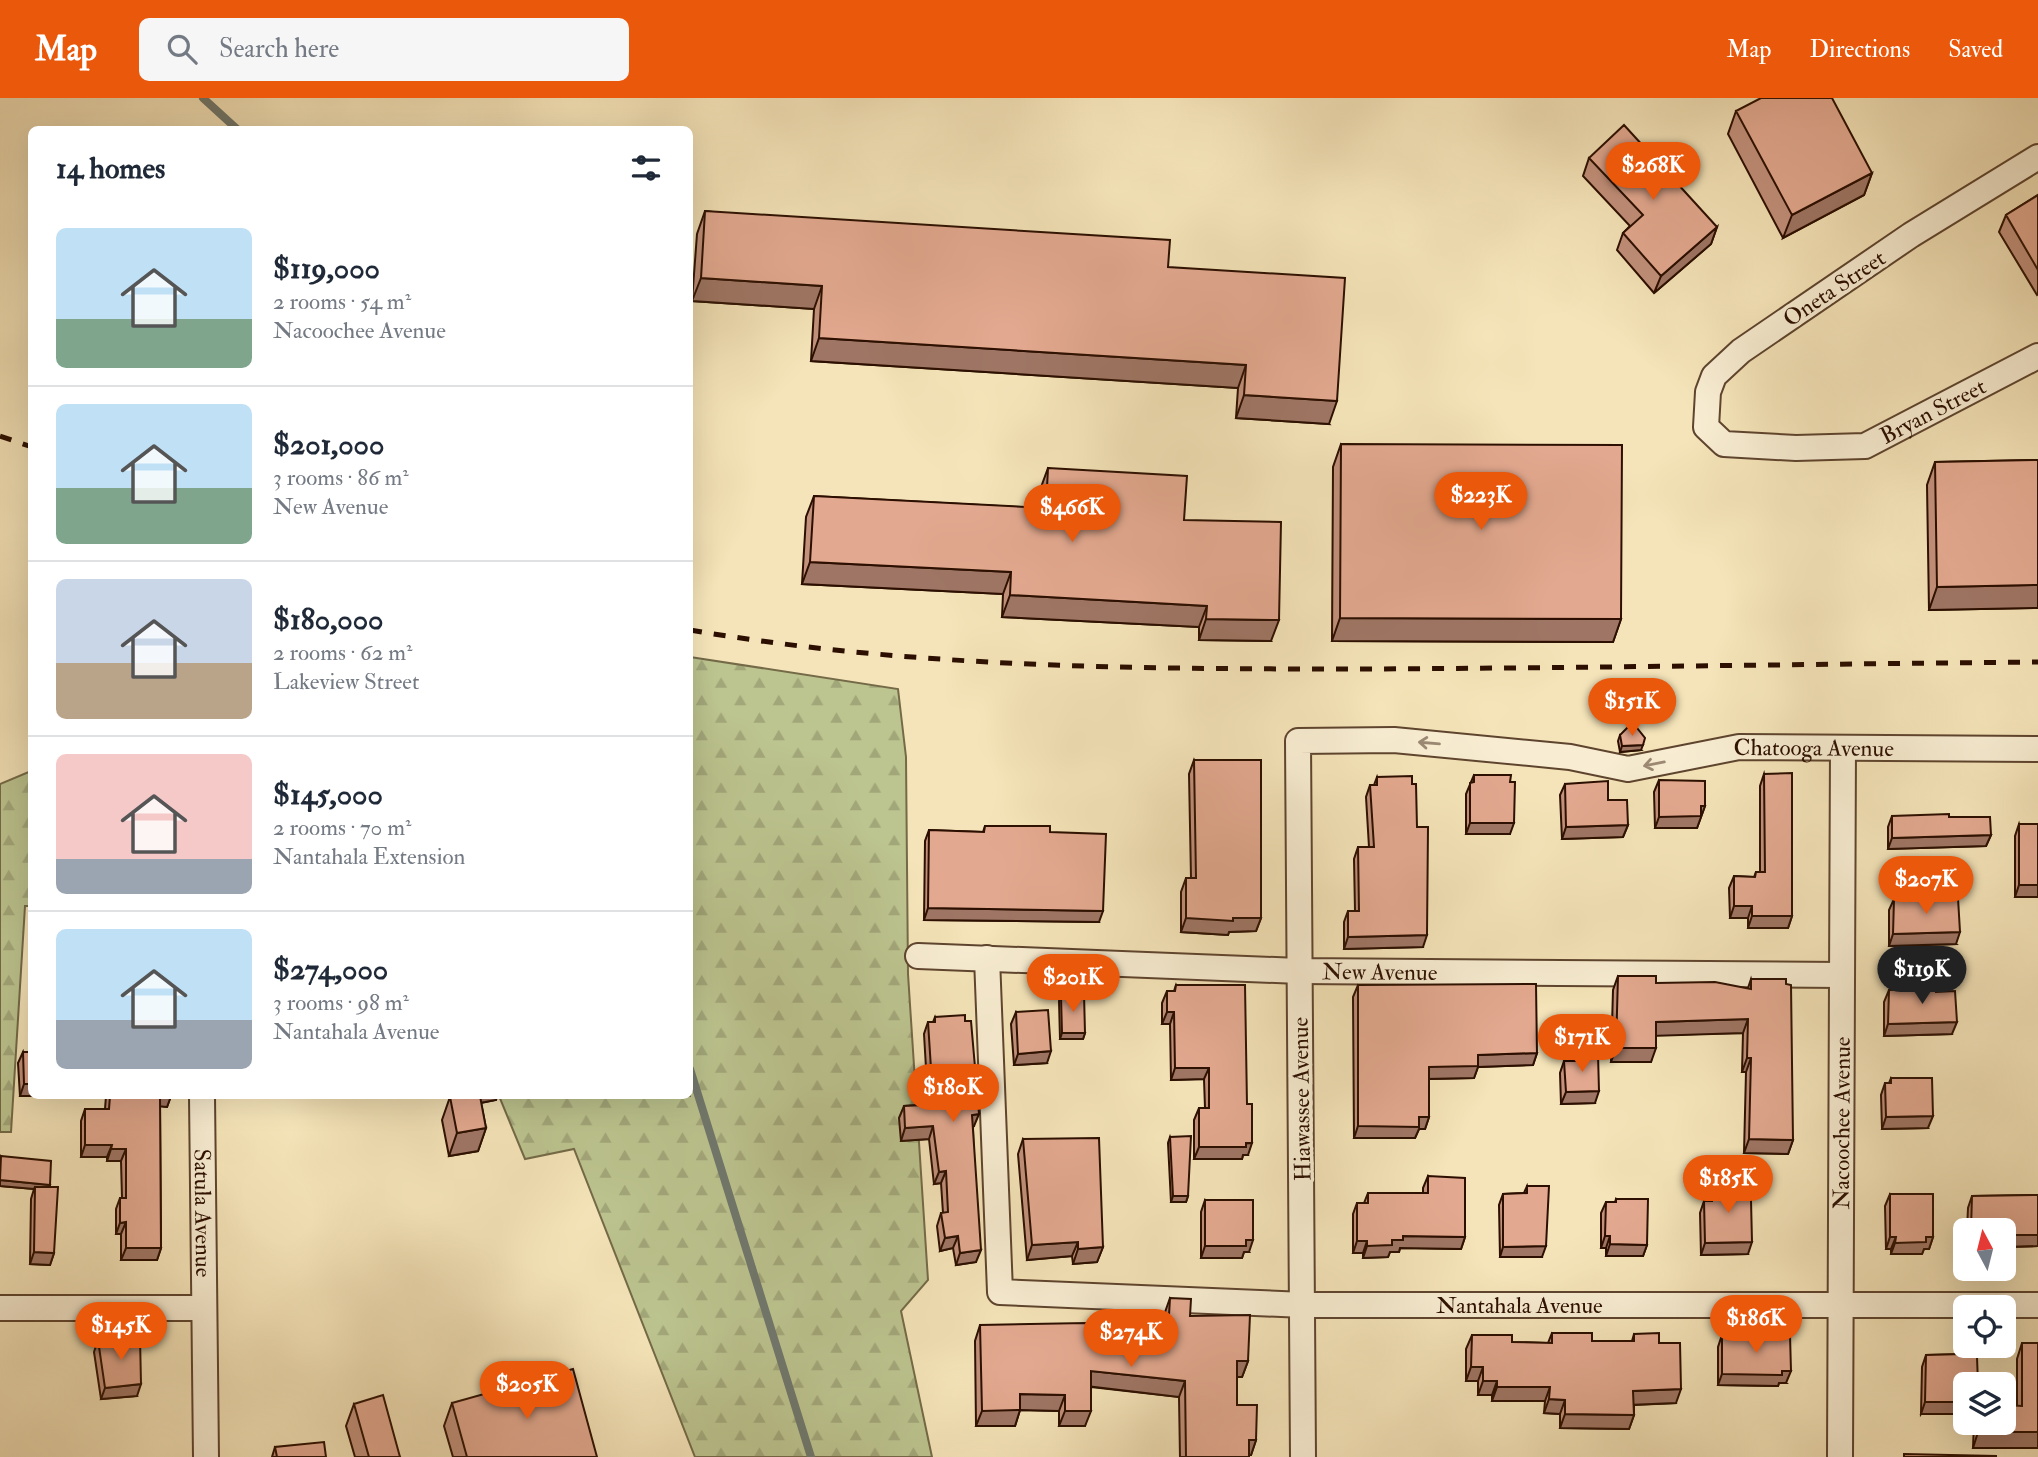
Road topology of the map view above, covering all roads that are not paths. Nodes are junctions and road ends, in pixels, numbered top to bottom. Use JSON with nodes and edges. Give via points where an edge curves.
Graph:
{"nodes":[{"id":1,"x":2038,"y":157,"type":"edge"},
{"id":2,"x":2038,"y":356,"type":"edge"},
{"id":3,"x":1740,"y":445,"type":"joint"},
{"id":4,"x":1298,"y":741,"type":"joint"},
{"id":5,"x":1843,"y":748,"type":"junction"},
{"id":6,"x":2038,"y":749,"type":"edge"},
{"id":7,"x":918,"y":956,"type":"dead end"},
{"id":8,"x":987,"y":958,"type":"junction"},
{"id":9,"x":1299,"y":971,"type":"junction"},
{"id":10,"x":1841,"y":975,"type":"junction"},
{"id":11,"x":202,"y":1099,"type":"edge"},
{"id":12,"x":1304,"y":1305,"type":"junction"},
{"id":13,"x":1840,"y":1305,"type":"junction"},
{"id":14,"x":2038,"y":1305,"type":"edge"},
{"id":15,"x":0,"y":1308,"type":"edge"},
{"id":16,"x":204,"y":1308,"type":"junction"},
{"id":17,"x":206,"y":1457,"type":"edge"},
{"id":18,"x":1303,"y":1457,"type":"edge"},
{"id":19,"x":1840,"y":1457,"type":"edge"}],
"edges":[{"from":1,"to":3,"type":"street","name":"Oneta Street","via":[[1911,235],[1741,351],[1714,376],[1706,427],[1724,444]]},
{"from":2,"to":3,"type":"street","name":"Bryan Street","via":[[1865,446]]},
{"from":5,"to":4,"type":"street","name":"Chatooga Avenue","one_way":true,"via":[[1739,747],[1628,769],[1570,757],[1394,740]]},
{"from":4,"to":9,"type":"street","name":"Hiawassee Avenue"},
{"from":5,"to":6,"type":"street","name":"Chatooga Avenue"},
{"from":5,"to":10,"type":"street","name":"Nacoochee Avenue"},
{"from":7,"to":8,"type":"street","name":"New Avenue"},
{"from":8,"to":9,"type":"street","name":"New Avenue"},
{"from":8,"to":12,"type":"street","name":"Nantahala Avenue","via":[[1000,1292]]},
{"from":9,"to":10,"type":"street","name":"New Avenue"},
{"from":9,"to":12,"type":"street","name":"Hiawassee Avenue"},
{"from":10,"to":13,"type":"street","name":"Nacoochee Avenue"},
{"from":11,"to":16,"type":"street","name":"Satula Avenue"},
{"from":12,"to":13,"type":"street","name":"Nantahala Avenue"},
{"from":12,"to":18,"type":"street","name":"Hiawassee Avenue"},
{"from":13,"to":14,"type":"street","name":"Nantahala Avenue"},
{"from":13,"to":19,"type":"street","name":"Nacoochee Avenue"},
{"from":15,"to":16,"type":"street"},
{"from":16,"to":17,"type":"street","name":"Satula Avenue"}]}
